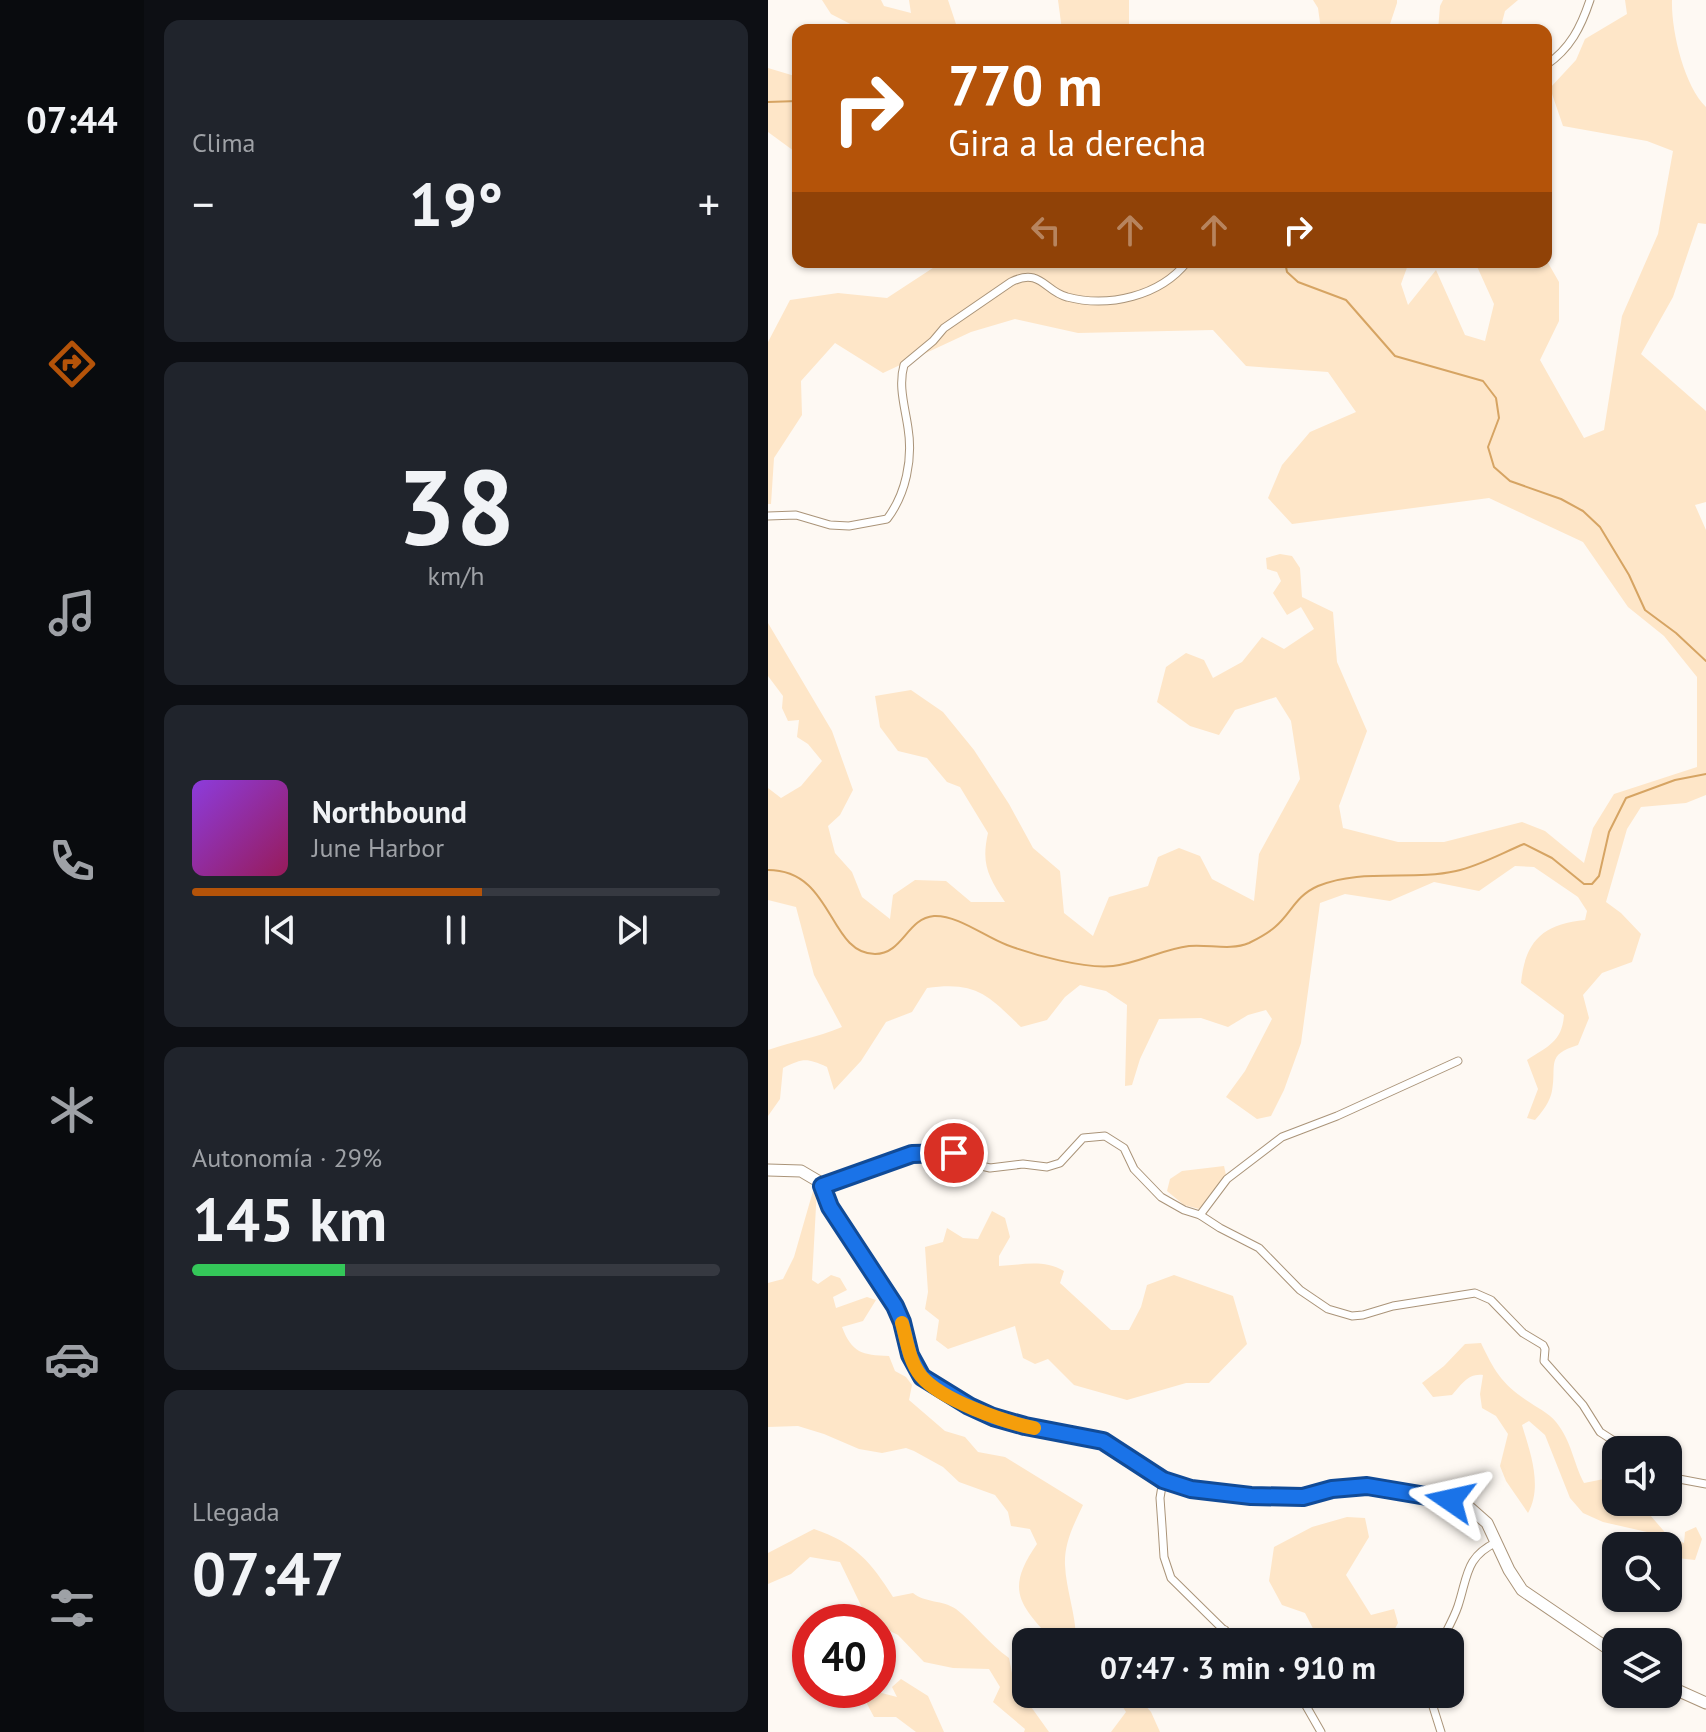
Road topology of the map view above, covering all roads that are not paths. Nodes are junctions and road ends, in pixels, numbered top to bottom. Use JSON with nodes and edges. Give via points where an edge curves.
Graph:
{"nodes":[{"id":1,"x":1590,"y":0,"type":"edge"},
{"id":2,"x":1552,"y":61,"type":"edge"},
{"id":3,"x":1182,"y":268,"type":"edge"},
{"id":4,"x":768,"y":516,"type":"edge"},
{"id":5,"x":1458,"y":1061,"type":"dead end"},
{"id":6,"x":768,"y":1170,"type":"edge"},
{"id":7,"x":822,"y":1186,"type":"junction"},
{"id":8,"x":1200,"y":1215,"type":"junction"},
{"id":9,"x":1606,"y":1436,"type":"edge"},
{"id":10,"x":1163,"y":1480,"type":"junction"},
{"id":11,"x":1682,"y":1480,"type":"edge"},
{"id":12,"x":1706,"y":1484,"type":"edge"},
{"id":13,"x":1497,"y":1542,"type":"junction"},
{"id":14,"x":1223,"y":1628,"type":"edge"},
{"id":15,"x":1448,"y":1628,"type":"edge"},
{"id":16,"x":1602,"y":1644,"type":"edge"},
{"id":17,"x":1682,"y":1692,"type":"edge"},
{"id":18,"x":1706,"y":1703,"type":"edge"},
{"id":19,"x":1307,"y":1708,"type":"edge"},
{"id":20,"x":1433,"y":1708,"type":"edge"},
{"id":21,"x":1321,"y":1732,"type":"edge"},
{"id":22,"x":1441,"y":1732,"type":"edge"}],
"edges":[{"from":1,"to":2,"type":"street","via":[[1573,40]]},
{"from":3,"to":4,"type":"street","via":[[1155,290],[1111,299],[1065,297],[1034,278],[1011,282],[944,328],[904,365],[908,470],[899,503],[887,519],[849,526],[796,515]]},
{"from":5,"to":8,"type":"street","via":[[1282,1137],[1227,1179]]},
{"from":6,"to":7,"type":"street","via":[[801,1171]]},
{"from":7,"to":8,"type":"street","via":[[912,1154],[954,1153],[990,1168],[1047,1167],[1060,1163],[1083,1138],[1096,1136],[1118,1142],[1134,1169],[1161,1197]]},
{"from":7,"to":10,"type":"street","via":[[830,1207],[895,1306],[922,1377],[993,1417],[1103,1441]]},
{"from":8,"to":9,"type":"street","via":[[1259,1248],[1300,1290],[1339,1313],[1363,1315],[1453,1295],[1484,1295],[1543,1345],[1544,1361]]},
{"from":10,"to":13,"type":"street","via":[[1191,1489],[1283,1497],[1350,1486],[1394,1489],[1470,1508]]},
{"from":10,"to":14,"type":"street","via":[[1164,1557],[1171,1578]]},
{"from":11,"to":12,"type":"street"},
{"from":13,"to":15,"type":"street","via":[[1484,1548],[1466,1572]]},
{"from":13,"to":16,"type":"street","via":[[1522,1590]]},
{"from":17,"to":18,"type":"street"},
{"from":19,"to":21,"type":"street"},
{"from":20,"to":22,"type":"street"}]}
